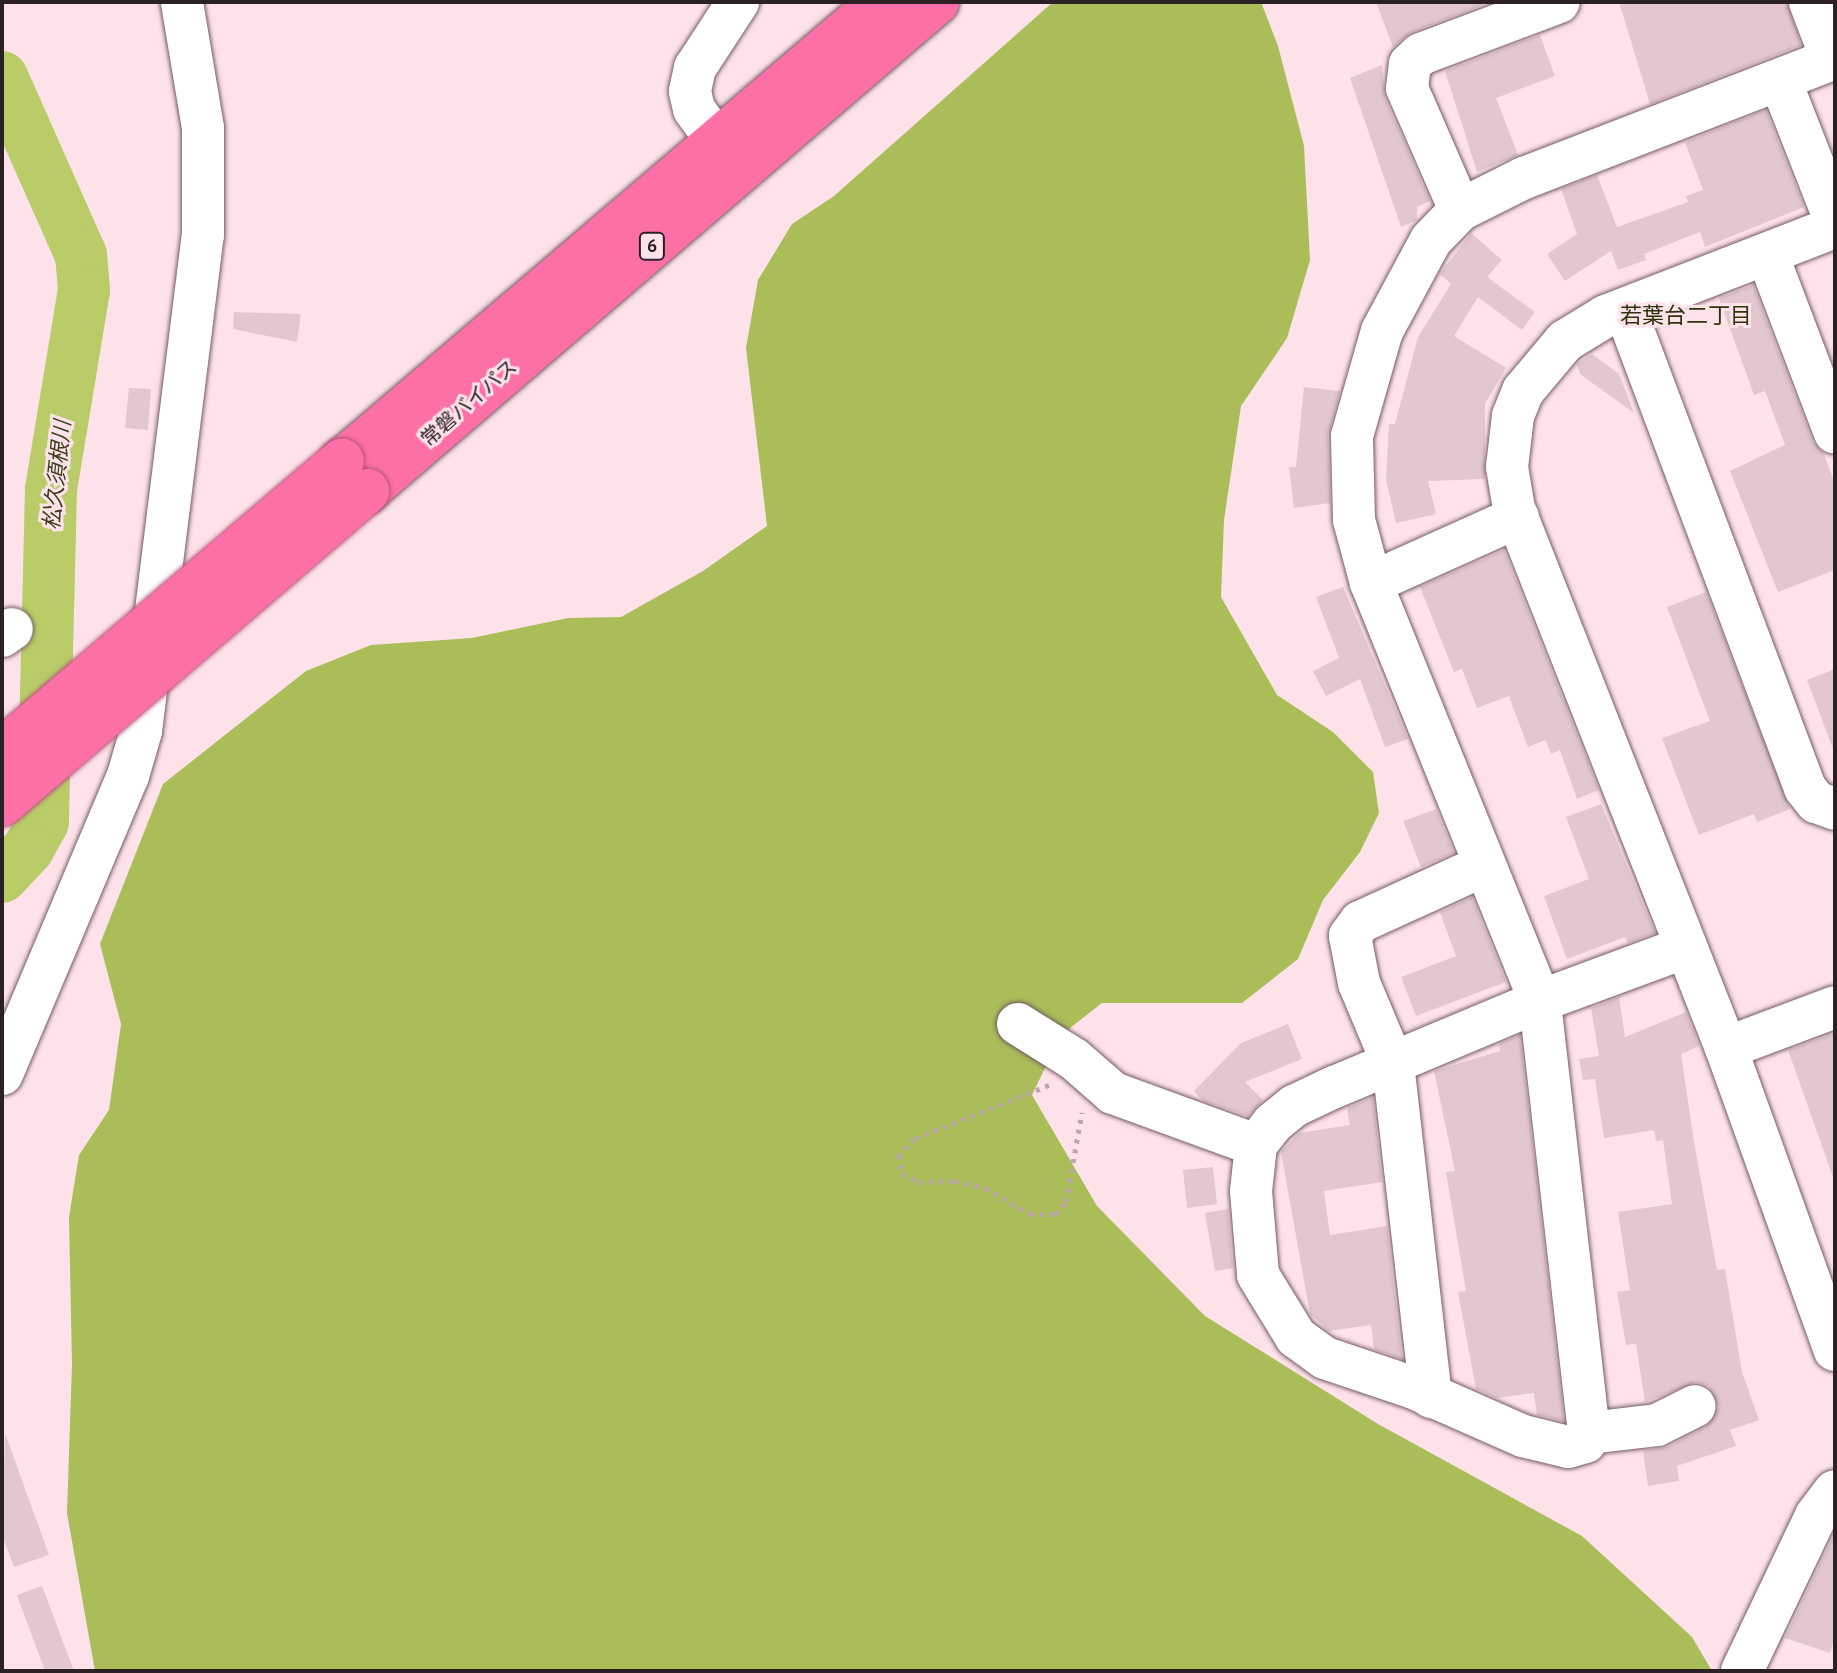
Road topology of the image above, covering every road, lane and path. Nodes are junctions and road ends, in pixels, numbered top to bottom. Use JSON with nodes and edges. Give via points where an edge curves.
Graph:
{"nodes":[{"id":1,"x":182,"y":2,"type":"edge"},
{"id":2,"x":738,"y":2,"type":"edge"},
{"id":3,"x":880,"y":2,"type":"edge"},
{"id":4,"x":937,"y":2,"type":"edge"},
{"id":5,"x":1559,"y":2,"type":"edge"},
{"id":6,"x":1810,"y":2,"type":"edge"},
{"id":7,"x":1833,"y":59,"type":"edge"},
{"id":8,"x":1780,"y":80,"type":"junction"},
{"id":9,"x":717,"y":141,"type":"junction"},
{"id":10,"x":1460,"y":210,"type":"junction"},
{"id":11,"x":1835,"y":220,"type":"edge"},
{"id":12,"x":1835,"y":227,"type":"edge"},
{"id":13,"x":1767,"y":254,"type":"junction"},
{"id":14,"x":1625,"y":309,"type":"junction"},
{"id":15,"x":1835,"y":433,"type":"edge"},
{"id":16,"x":355,"y":476,"type":"junction"},
{"id":17,"x":1518,"y":517,"type":"junction"},
{"id":18,"x":1371,"y":583,"type":"junction"},
{"id":19,"x":2,"y":751,"type":"edge"},
{"id":20,"x":2,"y":804,"type":"edge"},
{"id":21,"x":1835,"y":809,"type":"edge"},
{"id":22,"x":1485,"y":865,"type":"junction"},
{"id":23,"x":1686,"y":947,"type":"junction"},
{"id":24,"x":1540,"y":1001,"type":"junction"},
{"id":25,"x":1835,"y":1007,"type":"edge"},
{"id":26,"x":1018,"y":1024,"type":"dead end"},
{"id":27,"x":1726,"y":1048,"type":"junction"},
{"id":28,"x":1393,"y":1064,"type":"junction"},
{"id":29,"x":1088,"y":1071,"type":"junction"},
{"id":30,"x":2,"y":1074,"type":"edge"},
{"id":31,"x":1256,"y":1145,"type":"junction"},
{"id":32,"x":1835,"y":1350,"type":"edge"},
{"id":33,"x":1431,"y":1397,"type":"junction"},
{"id":34,"x":1695,"y":1406,"type":"dead end"},
{"id":35,"x":1589,"y":1433,"type":"junction"},
{"id":36,"x":1835,"y":1491,"type":"edge"},
{"id":37,"x":1742,"y":1671,"type":"edge"}],
"edges":[{"from":1,"to":30,"type":"street","via":[[203,128],[203,235],[141,731],[128,776]]},
{"from":2,"to":9,"type":"street","via":[[695,68],[690,91],[694,109]]},
{"from":3,"to":9,"type":"highway","name":"常磐バイパス","number":"6"},
{"from":4,"to":16,"type":"highway","name":"常磐バイパス","number":"6"},
{"from":5,"to":10,"type":"street","via":[[1421,54],[1410,64],[1407,88]]},
{"from":6,"to":7,"type":"street"},
{"from":7,"to":8,"type":"street"},
{"from":8,"to":10,"type":"street","via":[[1524,178]]},
{"from":8,"to":11,"type":"street"},
{"from":9,"to":16,"type":"highway","name":"常磐バイパス","number":"6"},
{"from":10,"to":18,"type":"street","via":[[1431,240],[1404,286],[1368,373],[1352,436],[1354,520]]},
{"from":12,"to":13,"type":"street"},
{"from":13,"to":14,"type":"street"},
{"from":13,"to":15,"type":"street"},
{"from":14,"to":17,"type":"street","via":[[1565,341],[1523,391],[1513,416],[1507,467]]},
{"from":14,"to":21,"type":"street","via":[[1805,788],[1816,802]]},
{"from":16,"to":19,"type":"highway","name":"常磐バイパス","number":"6","bridge":true},
{"from":16,"to":20,"type":"highway","name":"常磐バイパス","number":"6","bridge":true},
{"from":17,"to":18,"type":"street"},
{"from":17,"to":23,"type":"street"},
{"from":18,"to":22,"type":"street"},
{"from":22,"to":24,"type":"street"},
{"from":22,"to":28,"type":"street","via":[[1360,922],[1350,936],[1359,983]]},
{"from":23,"to":24,"type":"street"},
{"from":23,"to":27,"type":"street"},
{"from":24,"to":28,"type":"street"},
{"from":24,"to":35,"type":"street"},
{"from":25,"to":27,"type":"street"},
{"from":26,"to":29,"type":"street"},
{"from":27,"to":32,"type":"street"},
{"from":28,"to":31,"type":"street","via":[[1294,1106]]},
{"from":28,"to":33,"type":"street"},
{"from":29,"to":29,"type":"path","via":[[914,1139],[899,1155],[902,1174],[919,1182],[955,1181],[985,1188],[1030,1214],[1056,1214],[1066,1202]]},
{"from":29,"to":31,"type":"street","via":[[1113,1093]]},
{"from":31,"to":33,"type":"street","via":[[1251,1191],[1258,1275],[1277,1314],[1296,1337],[1325,1358]]},
{"from":33,"to":35,"type":"street","via":[[1523,1436],[1568,1447],[1585,1442]]},
{"from":34,"to":35,"type":"street","via":[[1657,1425]]},
{"from":36,"to":37,"type":"street","via":[[1816,1516]]}]}
